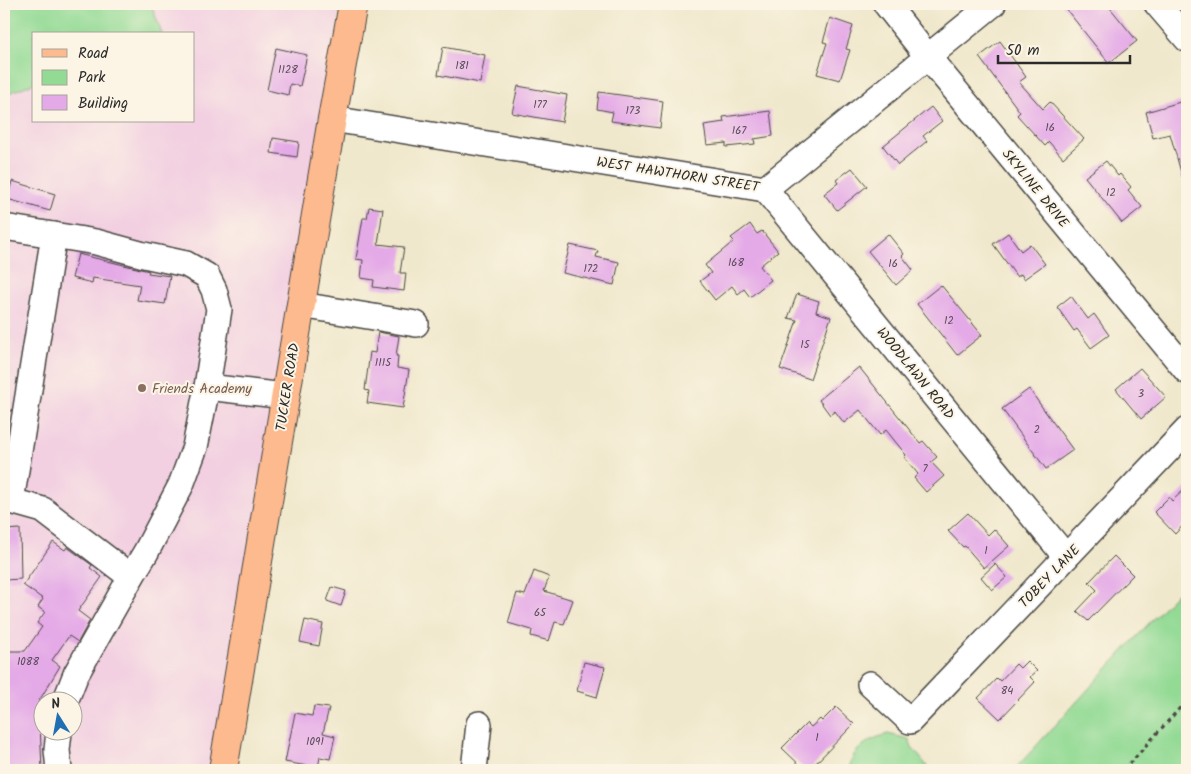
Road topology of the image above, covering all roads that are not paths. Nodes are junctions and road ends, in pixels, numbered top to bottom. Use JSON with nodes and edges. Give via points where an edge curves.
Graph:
{"nodes":[{"id":1,"x":353,"y":4,"type":"edge"},
{"id":2,"x":886,"y":4,"type":"edge"},
{"id":3,"x":993,"y":4,"type":"edge"},
{"id":4,"x":1157,"y":4,"type":"edge"},
{"id":5,"x":1187,"y":39,"type":"edge"},
{"id":6,"x":928,"y":56,"type":"junction"},
{"id":7,"x":332,"y":119,"type":"junction"},
{"id":8,"x":764,"y":189,"type":"junction"},
{"id":9,"x":4,"y":227,"type":"edge"},
{"id":10,"x":54,"y":235,"type":"junction"},
{"id":11,"x":301,"y":305,"type":"junction"},
{"id":12,"x":416,"y":324,"type":"dead end"},
{"id":13,"x":1187,"y":371,"type":"edge"},
{"id":14,"x":207,"y":387,"type":"junction"},
{"id":15,"x":285,"y":396,"type":"junction"},
{"id":16,"x":1187,"y":430,"type":"edge"},
{"id":17,"x":7,"y":501,"type":"edge"},
{"id":18,"x":1066,"y":557,"type":"junction"},
{"id":19,"x":131,"y":577,"type":"junction"},
{"id":20,"x":870,"y":684,"type":"dead end"},
{"id":21,"x":69,"y":692,"type":"edge"},
{"id":22,"x":479,"y":724,"type":"dead end"},
{"id":23,"x":58,"y":742,"type":"edge"},
{"id":24,"x":60,"y":770,"type":"edge"},
{"id":25,"x":222,"y":770,"type":"edge"},
{"id":26,"x":474,"y":770,"type":"edge"}],
"edges":[{"from":1,"to":7,"type":"main road","name":"TUCKER ROAD"},
{"from":2,"to":6,"type":"street","name":"SKYLINE DRIVE"},
{"from":3,"to":6,"type":"street","name":"WEST HAWTHORN STREET"},
{"from":4,"to":5,"type":"street"},
{"from":6,"to":8,"type":"street","name":"WEST HAWTHORN STREET"},
{"from":6,"to":13,"type":"street","name":"SKYLINE DRIVE"},
{"from":7,"to":8,"type":"street","name":"WEST HAWTHORN STREET"},
{"from":7,"to":11,"type":"main road","name":"TUCKER ROAD"},
{"from":8,"to":18,"type":"street","name":"WOODLAWN ROAD"},
{"from":9,"to":10,"type":"street"},
{"from":10,"to":14,"type":"street","via":[[186,264],[207,276],[219,309]]},
{"from":10,"to":17,"type":"street"},
{"from":11,"to":12,"type":"street"},
{"from":11,"to":15,"type":"main road","name":"TUCKER ROAD"},
{"from":14,"to":15,"type":"street"},
{"from":14,"to":19,"type":"street","via":[[195,447],[181,485]]},
{"from":15,"to":25,"type":"main road","name":"TUCKER ROAD"},
{"from":16,"to":18,"type":"street","name":"TOBEY LANE"},
{"from":17,"to":19,"type":"street","via":[[43,510]]},
{"from":18,"to":20,"type":"street","name":"TOBEY LANE","via":[[910,720]]},
{"from":19,"to":21,"type":"street"},
{"from":22,"to":26,"type":"street"},
{"from":23,"to":24,"type":"street"}]}
